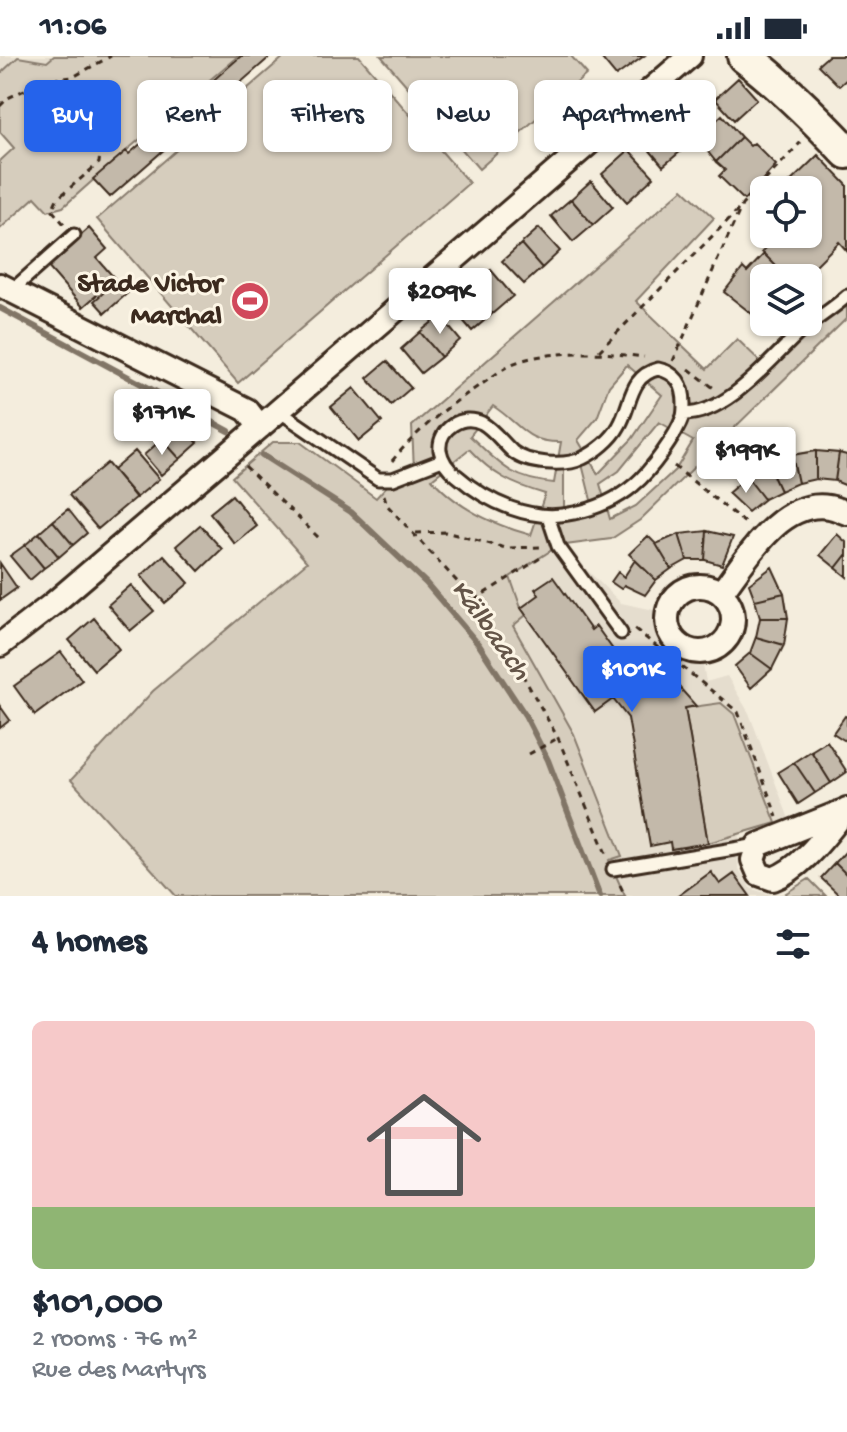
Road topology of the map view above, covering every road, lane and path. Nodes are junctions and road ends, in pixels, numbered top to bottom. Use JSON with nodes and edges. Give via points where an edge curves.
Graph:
{"nodes":[{"id":1,"x":111,"y":56,"type":"edge"},
{"id":2,"x":690,"y":56,"type":"edge"},
{"id":3,"x":744,"y":56,"type":"edge"},
{"id":4,"x":73,"y":77,"type":"junction"},
{"id":5,"x":0,"y":106,"type":"edge"},
{"id":6,"x":819,"y":123,"type":"junction"},
{"id":7,"x":847,"y":152,"type":"edge"},
{"id":8,"x":742,"y":205,"type":"junction"},
{"id":9,"x":74,"y":235,"type":"joint"},
{"id":10,"x":6,"y":288,"type":"edge"},
{"id":11,"x":847,"y":296,"type":"edge"},
{"id":12,"x":598,"y":352,"type":"junction"},
{"id":13,"x":644,"y":357,"type":"dead end"},
{"id":14,"x":727,"y":398,"type":"junction"},
{"id":15,"x":279,"y":411,"type":"junction"},
{"id":16,"x":684,"y":414,"type":"junction"},
{"id":17,"x":260,"y":427,"type":"junction"},
{"id":18,"x":232,"y":451,"type":"junction"},
{"id":19,"x":661,"y":456,"type":"junction"},
{"id":20,"x":442,"y":460,"type":"junction"},
{"id":21,"x":378,"y":479,"type":"junction"},
{"id":22,"x":847,"y":513,"type":"edge"},
{"id":23,"x":548,"y":516,"type":"junction"},
{"id":24,"x":414,"y":533,"type":"junction"},
{"id":25,"x":763,"y":537,"type":"junction"},
{"id":26,"x":320,"y":539,"type":"dead end"},
{"id":27,"x":558,"y":546,"type":"junction"},
{"id":28,"x":721,"y":593,"type":"junction"},
{"id":29,"x":474,"y":600,"type":"junction"},
{"id":30,"x":621,"y":633,"type":"joint"},
{"id":31,"x":0,"y":645,"type":"edge"},
{"id":32,"x":671,"y":648,"type":"junction"},
{"id":33,"x":558,"y":738,"type":"junction"},
{"id":34,"x":529,"y":754,"type":"dead end"},
{"id":35,"x":846,"y":810,"type":"edge"},
{"id":36,"x":784,"y":835,"type":"junction"},
{"id":37,"x":758,"y":845,"type":"junction"},
{"id":38,"x":613,"y":869,"type":"junction"},
{"id":39,"x":625,"y":896,"type":"edge"}],
"edges":[{"from":1,"to":4,"type":"path"},
{"from":2,"to":15,"type":"street"},
{"from":3,"to":6,"type":"main road"},
{"from":4,"to":5,"type":"path","via":[[45,80]]},
{"from":4,"to":9,"type":"path","via":[[100,153],[99,163],[57,199],[52,210]]},
{"from":6,"to":7,"type":"main road"},
{"from":6,"to":8,"type":"path"},
{"from":8,"to":12,"type":"path"},
{"from":8,"to":14,"type":"path","via":[[672,362]]},
{"from":9,"to":10,"type":"lane"},
{"from":10,"to":17,"type":"street","via":[[247,410]]},
{"from":11,"to":14,"type":"lane"},
{"from":12,"to":13,"type":"path"},
{"from":12,"to":21,"type":"path","via":[[512,364],[453,402],[410,439]]},
{"from":14,"to":16,"type":"lane","via":[[696,414]]},
{"from":15,"to":17,"type":"street"},
{"from":15,"to":21,"type":"lane"},
{"from":16,"to":19,"type":"lane"},
{"from":16,"to":20,"type":"lane","via":[[679,379],[658,369],[640,377],[619,427],[581,460],[540,463],[516,455],[483,423],[469,419],[444,432]]},
{"from":17,"to":18,"type":"street"},
{"from":18,"to":26,"type":"path"},
{"from":18,"to":31,"type":"street"},
{"from":19,"to":23,"type":"lane","via":[[634,486],[593,509]]},
{"from":19,"to":25,"type":"path"},
{"from":20,"to":21,"type":"lane","via":[[393,479]]},
{"from":20,"to":23,"type":"lane","via":[[500,504]]},
{"from":21,"to":24,"type":"path","via":[[387,505]]},
{"from":22,"to":25,"type":"street","via":[[808,508],[783,518]]},
{"from":23,"to":27,"type":"lane"},
{"from":24,"to":27,"type":"path","via":[[445,532],[506,548]]},
{"from":24,"to":29,"type":"path"},
{"from":25,"to":28,"type":"street"},
{"from":27,"to":29,"type":"path"},
{"from":27,"to":30,"type":"lane"},
{"from":28,"to":32,"type":"street","via":[[700,585],[679,593],[668,612]]},
{"from":28,"to":32,"type":"street","via":[[733,621],[725,641],[707,651]]},
{"from":29,"to":33,"type":"path"},
{"from":30,"to":32,"type":"path","via":[[631,627]]},
{"from":32,"to":36,"type":"path","via":[[738,712]]},
{"from":33,"to":34,"type":"path"},
{"from":33,"to":38,"type":"path"},
{"from":35,"to":36,"type":"street"},
{"from":35,"to":37,"type":"street","via":[[787,874],[773,879],[759,874],[753,860]]},
{"from":36,"to":37,"type":"street"},
{"from":37,"to":38,"type":"lane"},
{"from":38,"to":39,"type":"path"}]}
